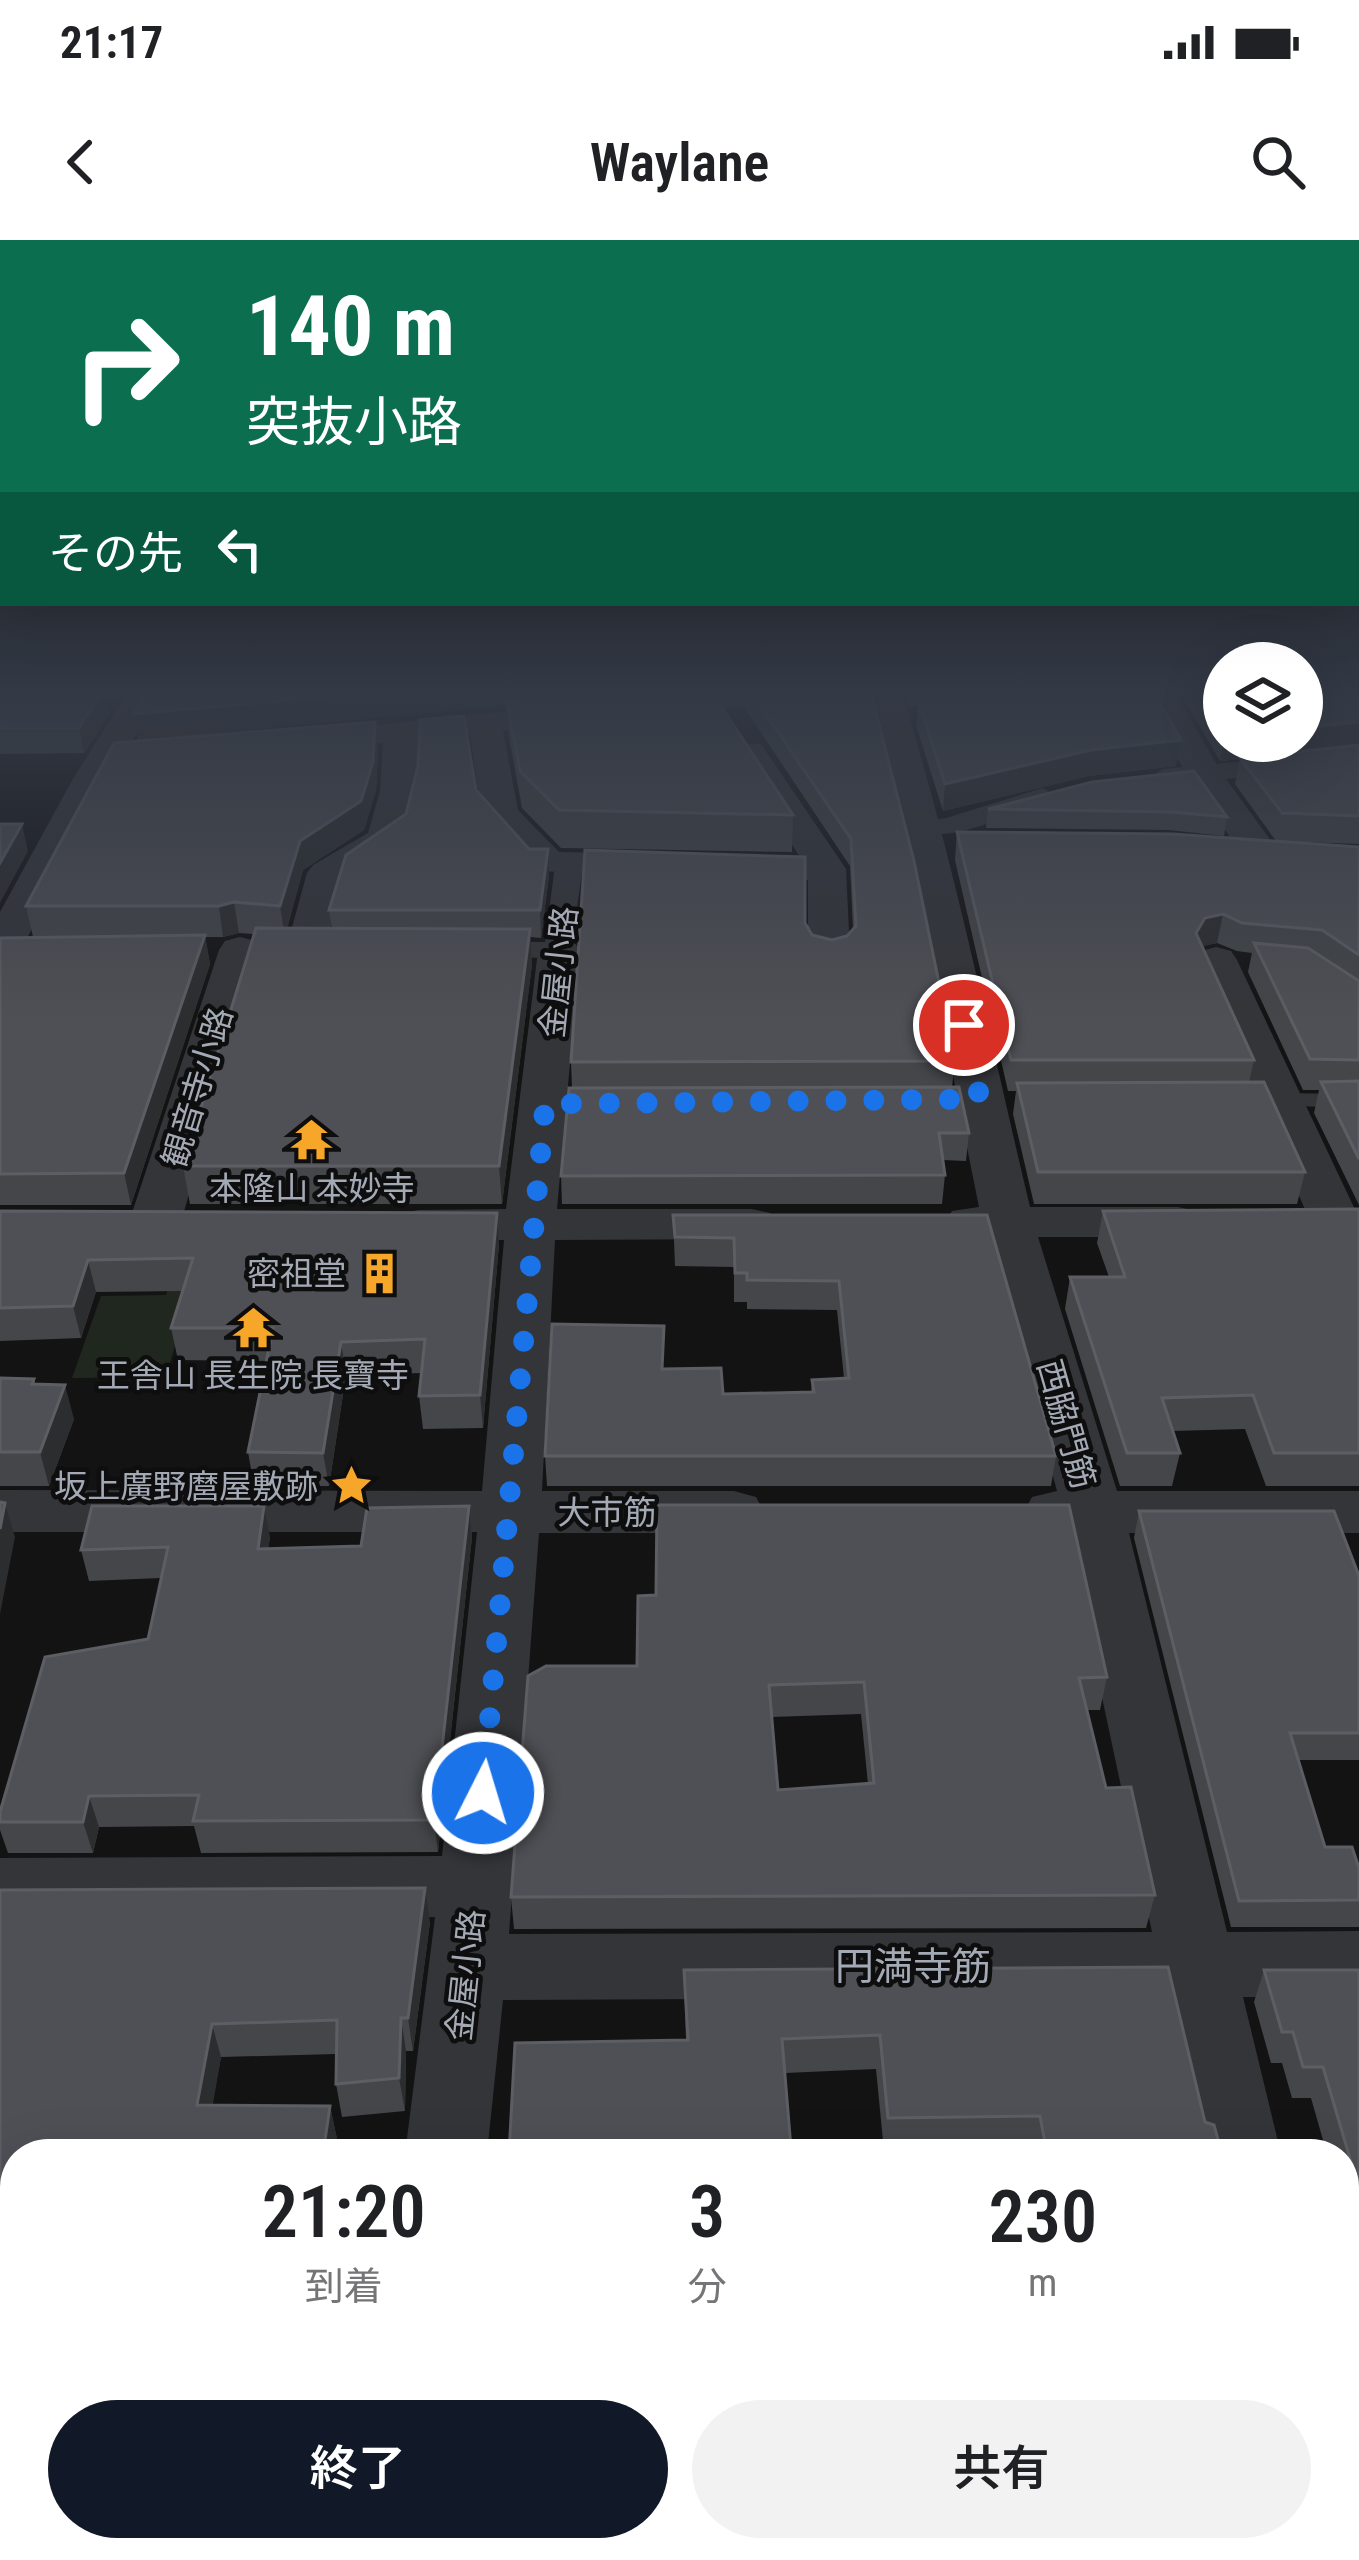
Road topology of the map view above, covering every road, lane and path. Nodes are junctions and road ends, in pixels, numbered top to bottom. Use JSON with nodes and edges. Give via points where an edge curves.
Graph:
{"nodes":[{"id":1,"x":83,"y":805,"type":"edge"},
{"id":2,"x":394,"y":805,"type":"edge"},
{"id":3,"x":500,"y":805,"type":"edge"},
{"id":4,"x":784,"y":805,"type":"edge"},
{"id":5,"x":920,"y":805,"type":"edge"},
{"id":6,"x":1020,"y":805,"type":"edge"},
{"id":7,"x":1226,"y":805,"type":"edge"},
{"id":8,"x":927,"y":835,"type":"junction"},
{"id":9,"x":1016,"y":844,"type":"edge"},
{"id":10,"x":1216,"y":851,"type":"edge"},
{"id":11,"x":1263,"y":856,"type":"junction"},
{"id":12,"x":1311,"y":857,"type":"edge"},
{"id":13,"x":569,"y":865,"type":"junction"},
{"id":14,"x":827,"y":869,"type":"junction"},
{"id":15,"x":12,"y":950,"type":"edge"},
{"id":16,"x":445,"y":950,"type":"edge"},
{"id":17,"x":559,"y":951,"type":"junction"},
{"id":18,"x":829,"y":952,"type":"edge"},
{"id":19,"x":1228,"y":961,"type":"dead end"},
{"id":20,"x":1257,"y":1100,"type":"junction"},
{"id":21,"x":1359,"y":1101,"type":"edge"},
{"id":22,"x":912,"y":1222,"type":"edge"},
{"id":23,"x":1008,"y":1222,"type":"junction"},
{"id":24,"x":1219,"y":1222,"type":"edge"},
{"id":25,"x":793,"y":1223,"type":"edge"},
{"id":26,"x":1328,"y":1223,"type":"edge"},
{"id":27,"x":153,"y":1225,"type":"edge"},
{"id":28,"x":371,"y":1225,"type":"edge"},
{"id":29,"x":530,"y":1226,"type":"junction"},
{"id":30,"x":0,"y":1511,"type":"edge"},
{"id":31,"x":790,"y":1512,"type":"edge"},
{"id":32,"x":1000,"y":1512,"type":"edge"},
{"id":33,"x":1093,"y":1512,"type":"junction"},
{"id":34,"x":1359,"y":1512,"type":"edge"},
{"id":35,"x":510,"y":1513,"type":"junction"},
{"id":36,"x":474,"y":1886,"type":"junction"},
{"id":37,"x":0,"y":1888,"type":"edge"},
{"id":38,"x":1359,"y":1964,"type":"edge"},
{"id":39,"x":468,"y":1966,"type":"junction"},
{"id":40,"x":1198,"y":1966,"type":"junction"},
{"id":41,"x":448,"y":2139,"type":"edge"},
{"id":42,"x":1237,"y":2139,"type":"edge"}],
"edges":[{"from":1,"to":15,"type":"street"},
{"from":2,"to":27,"type":"street","name":"観音寺小路","via":[[385,839],[328,873],[273,950]]},
{"from":3,"to":13,"type":"street","via":[[545,863]]},
{"from":4,"to":14,"type":"street"},
{"from":5,"to":8,"type":"street","name":"西脇門筋"},
{"from":6,"to":8,"type":"street"},
{"from":7,"to":11,"type":"street"},
{"from":8,"to":9,"type":"street"},
{"from":8,"to":23,"type":"street","name":"西脇門筋"},
{"from":10,"to":11,"type":"street"},
{"from":11,"to":12,"type":"street"},
{"from":13,"to":14,"type":"street"},
{"from":13,"to":17,"type":"street","name":"金屋小路"},
{"from":14,"to":18,"type":"street"},
{"from":16,"to":17,"type":"street"},
{"from":17,"to":29,"type":"street","name":"金屋小路","via":[[556,1104]]},
{"from":19,"to":20,"type":"street"},
{"from":20,"to":21,"type":"lane"},
{"from":20,"to":26,"type":"street"},
{"from":22,"to":23,"type":"street"},
{"from":23,"to":24,"type":"street"},
{"from":23,"to":33,"type":"street","name":"西脇門筋"},
{"from":25,"to":29,"type":"street"},
{"from":28,"to":29,"type":"street"},
{"from":29,"to":35,"type":"street","name":"金屋小路"},
{"from":30,"to":35,"type":"street","name":"大市筋"},
{"from":31,"to":35,"type":"street","name":"大市筋"},
{"from":32,"to":33,"type":"street"},
{"from":33,"to":34,"type":"street"},
{"from":33,"to":40,"type":"street","name":"西脇門筋"},
{"from":35,"to":36,"type":"street","name":"金屋小路"},
{"from":36,"to":37,"type":"street"},
{"from":36,"to":39,"type":"street","name":"金屋小路"},
{"from":38,"to":40,"type":"street","name":"円満寺筋"},
{"from":39,"to":40,"type":"street","name":"円満寺筋"},
{"from":39,"to":41,"type":"street","name":"金屋小路"},
{"from":40,"to":42,"type":"street","name":"西脇門筋"}]}
